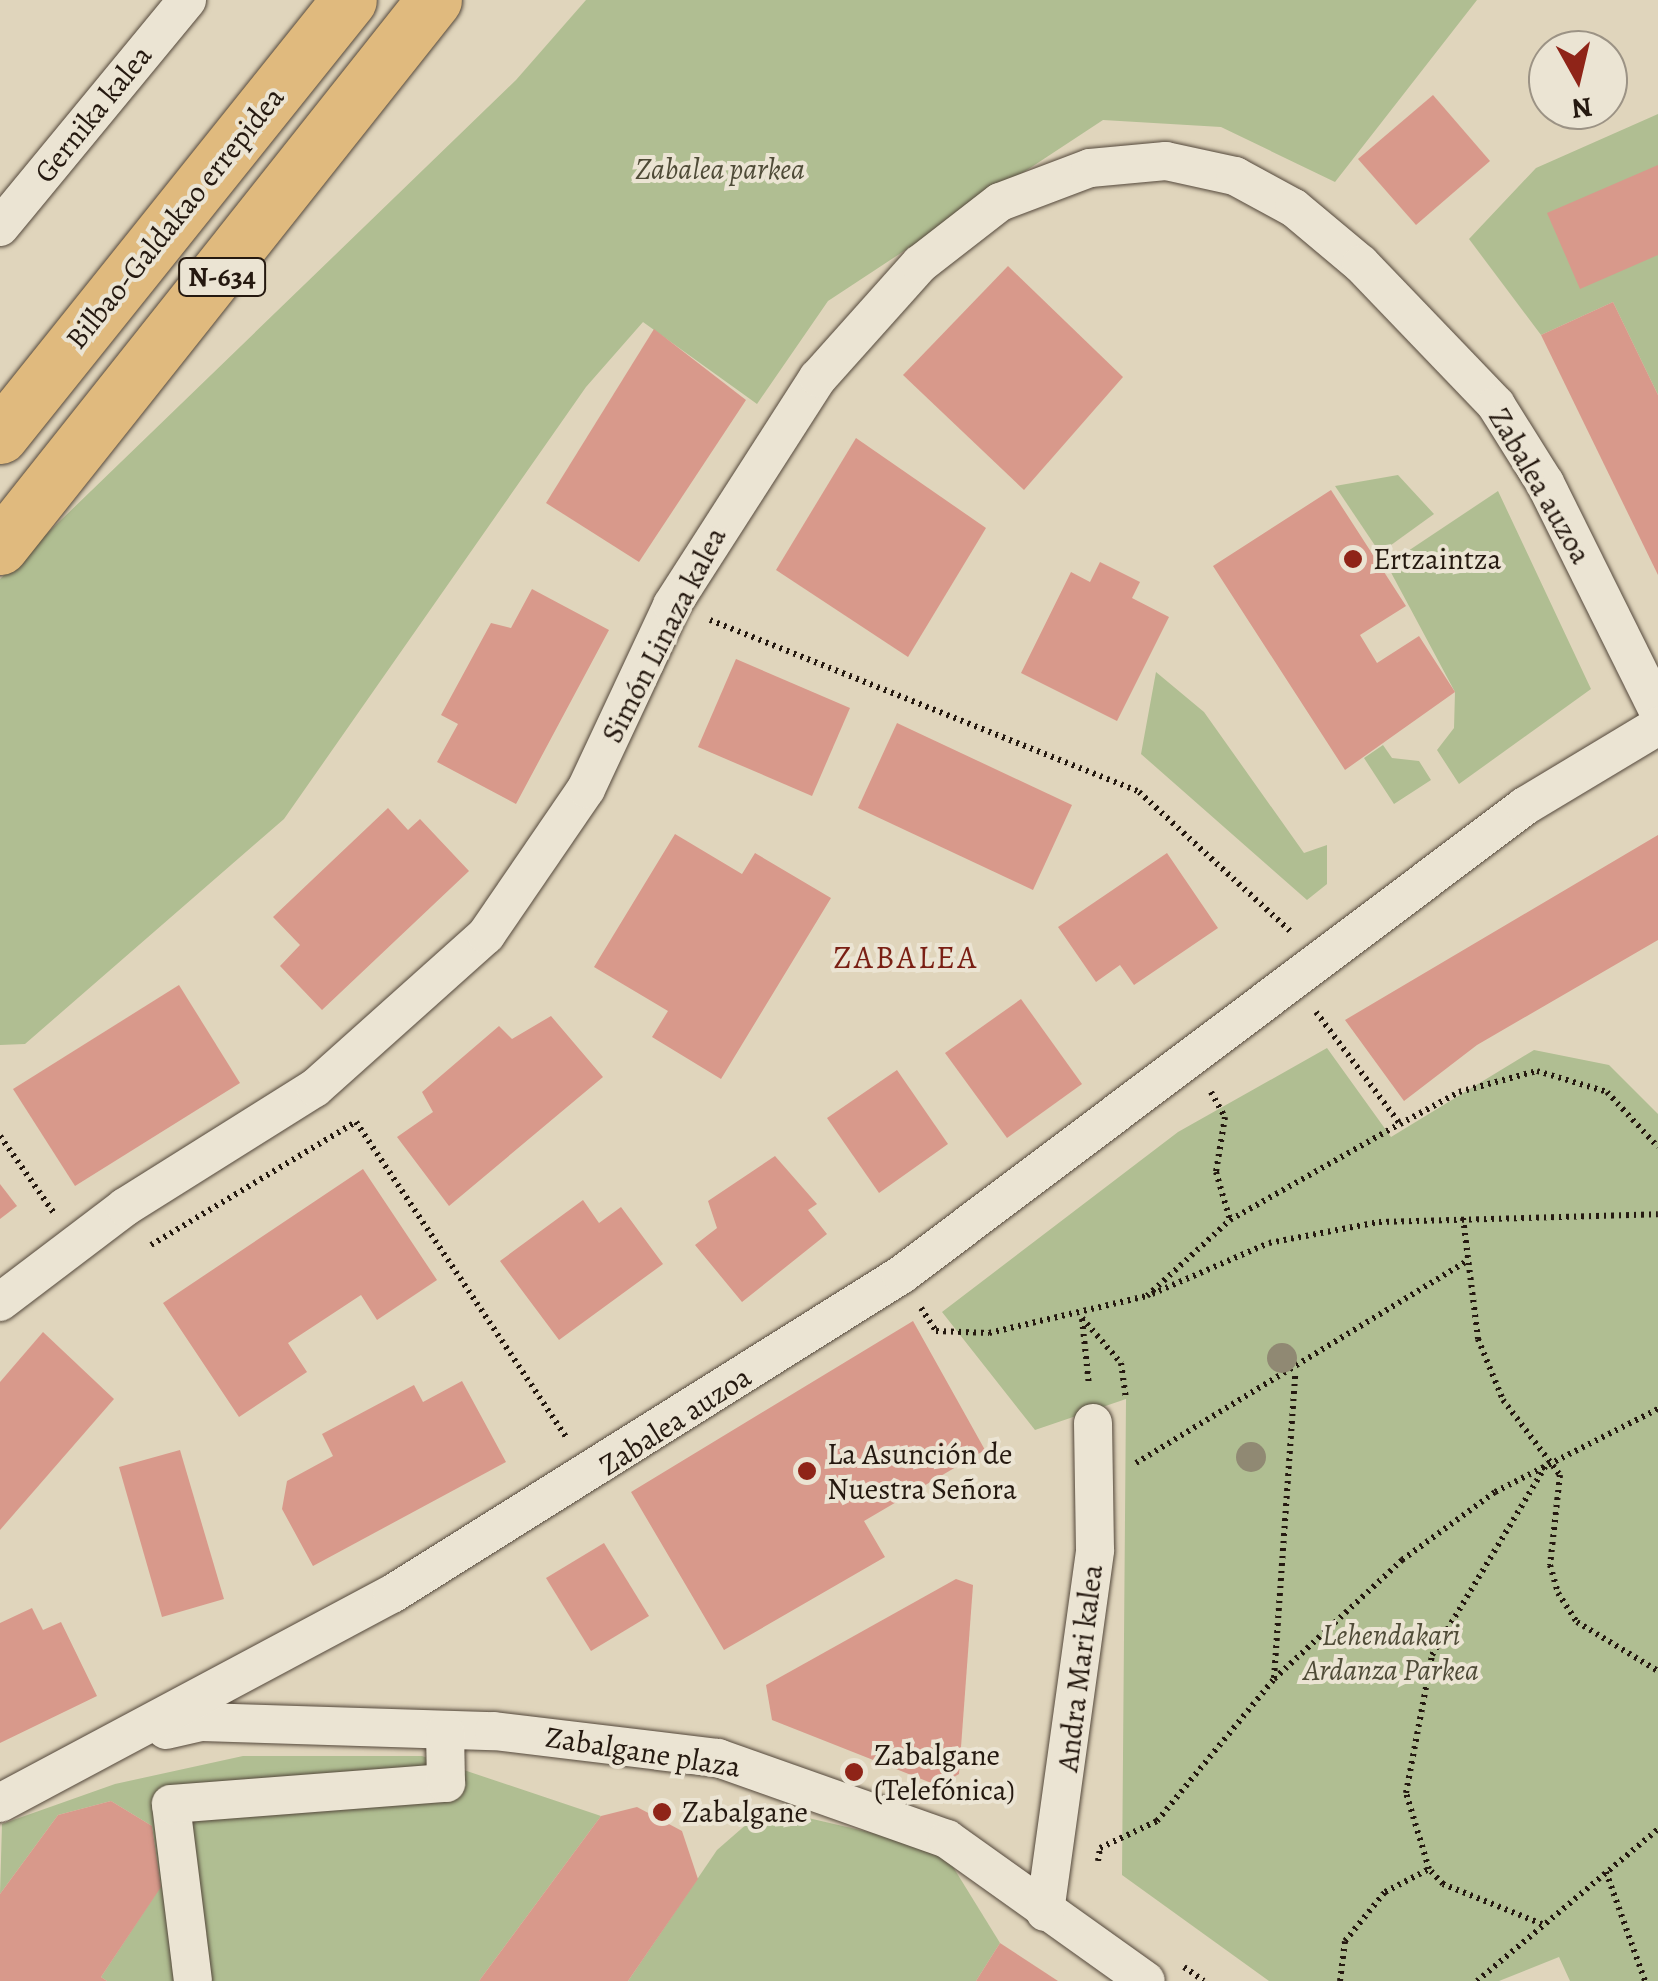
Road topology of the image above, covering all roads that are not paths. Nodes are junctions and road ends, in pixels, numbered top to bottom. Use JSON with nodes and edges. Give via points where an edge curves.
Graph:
{"nodes":[{"id":1,"x":187,"y":0,"type":"edge"},
{"id":2,"x":350,"y":0,"type":"edge"},
{"id":3,"x":434,"y":0,"type":"edge"},
{"id":4,"x":1294,"y":208,"type":"joint"},
{"id":5,"x":0,"y":227,"type":"edge"},
{"id":6,"x":0,"y":436,"type":"edge"},
{"id":7,"x":0,"y":547,"type":"edge"},
{"id":8,"x":1658,"y":712,"type":"edge"},
{"id":9,"x":1658,"y":726,"type":"edge"},
{"id":10,"x":0,"y":1302,"type":"edge"},
{"id":11,"x":1111,"y":1419,"type":"road end"},
{"id":12,"x":445,"y":1732,"type":"junction"},
{"id":13,"x":129,"y":1738,"type":"junction"},
{"id":14,"x":0,"y":1802,"type":"edge"},
{"id":15,"x":1045,"y":1912,"type":"junction"},
{"id":16,"x":193,"y":1981,"type":"edge"},
{"id":17,"x":1146,"y":1981,"type":"edge"}],
"edges":[{"from":1,"to":5,"type":"street","name":"Gernika kalea"},
{"from":2,"to":6,"type":"highway","name":"Bilbao-Galdakao errepidea","number":"N-634"},
{"from":3,"to":7,"type":"highway","number":"N-634"},
{"from":4,"to":8,"type":"street","name":"Zabalea auzoa","via":[[1496,405],[1545,483]]},
{"from":4,"to":10,"type":"street","name":"Simón Linaza kalea","via":[[1235,176],[1166,161],[1090,168],[1000,202],[920,264],[818,378],[672,606],[586,789],[486,935],[315,1088],[125,1207]]},
{"from":9,"to":13,"type":"street","name":"Zabalea auzoa","via":[[1525,806],[1006,1204],[591,1475]]},
{"from":11,"to":15,"type":"street","name":"Andra Mari kalea"},
{"from":12,"to":13,"type":"street","name":"Zabalgane plaza","via":[[202,1722]]},
{"from":12,"to":15,"type":"street","name":"Zabalgane plaza","via":[[602,1738],[718,1758],[947,1838]]},
{"from":12,"to":16,"type":"street","via":[[446,1783],[171,1804]]},
{"from":13,"to":14,"type":"street"},
{"from":15,"to":17,"type":"street","name":"Zabalgane plaza"}]}
